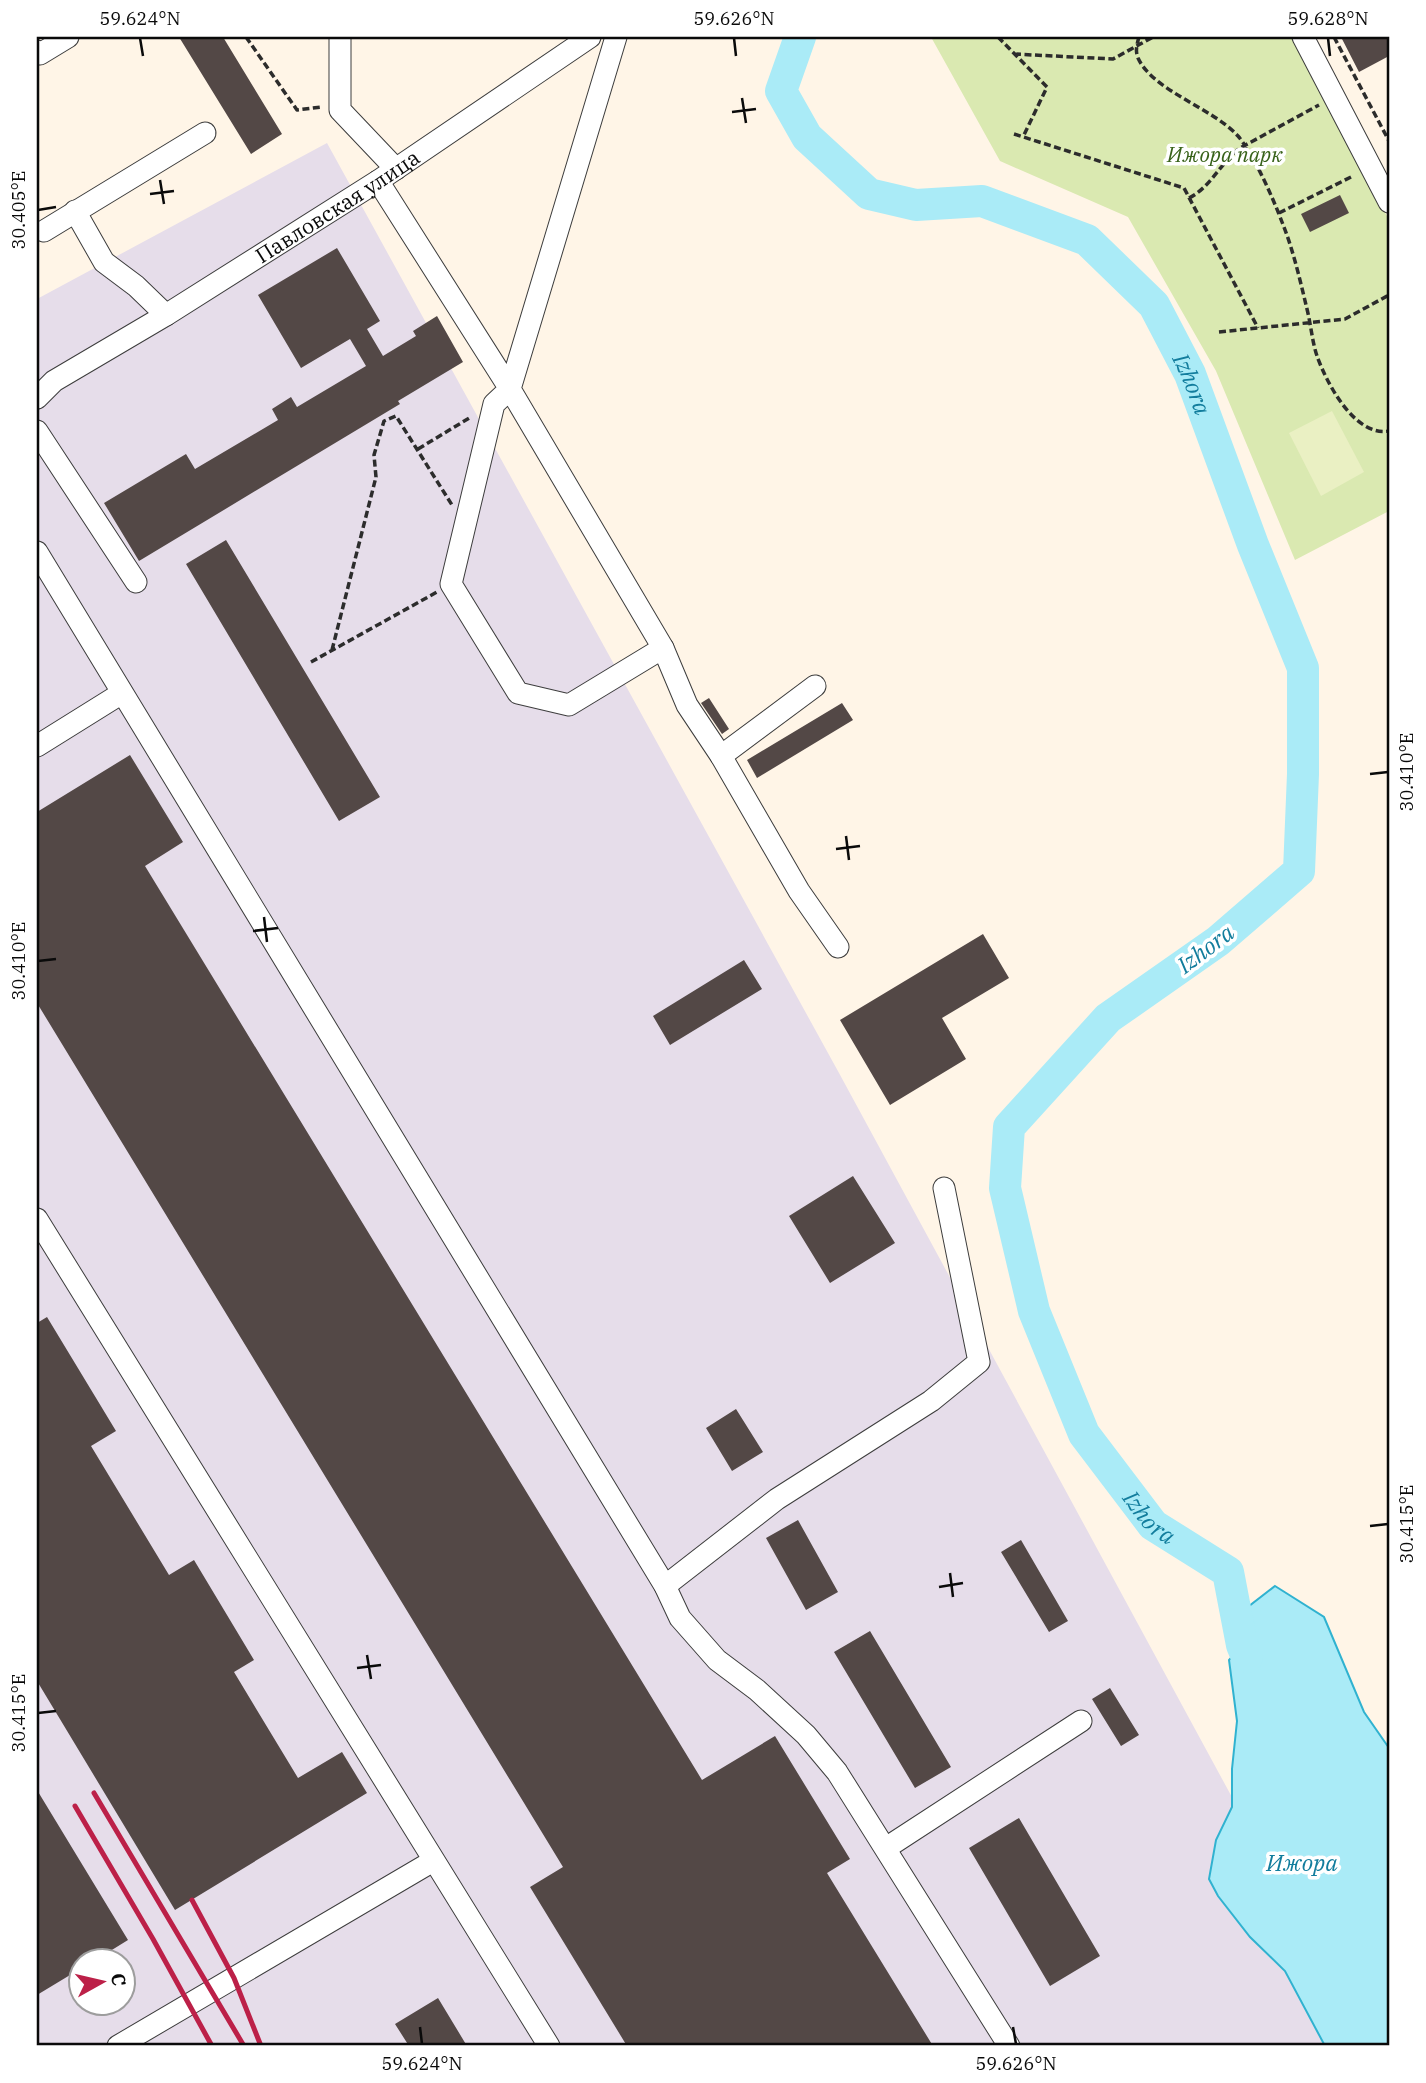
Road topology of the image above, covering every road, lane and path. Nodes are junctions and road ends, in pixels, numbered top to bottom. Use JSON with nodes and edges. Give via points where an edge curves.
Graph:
{"nodes":[{"id":1,"x":68,"y":37,"type":"edge"},
{"id":2,"x":246,"y":37,"type":"edge"},
{"id":3,"x":340,"y":37,"type":"edge"},
{"id":4,"x":590,"y":37,"type":"edge"},
{"id":5,"x":616,"y":37,"type":"edge"},
{"id":6,"x":998,"y":37,"type":"edge"},
{"id":7,"x":1139,"y":37,"type":"edge"},
{"id":8,"x":1153,"y":37,"type":"edge"},
{"id":9,"x":1303,"y":37,"type":"edge"},
{"id":10,"x":1334,"y":37,"type":"edge"},
{"id":11,"x":1137,"y":45,"type":"junction"},
{"id":12,"x":37,"y":51,"type":"edge"},
{"id":13,"x":1014,"y":54,"type":"junction"},
{"id":14,"x":1334,"y":96,"type":"junction"},
{"id":15,"x":340,"y":110,"type":"junction"},
{"id":16,"x":205,"y":133,"type":"dead end"},
{"id":17,"x":1014,"y":134,"type":"dead end"},
{"id":18,"x":1024,"y":137,"type":"junction"},
{"id":19,"x":1389,"y":141,"type":"edge"},
{"id":20,"x":1242,"y":147,"type":"junction"},
{"id":21,"x":1371,"y":167,"type":"junction"},
{"id":22,"x":396,"y":169,"type":"junction"},
{"id":23,"x":378,"y":181,"type":"junction"},
{"id":24,"x":1189,"y":198,"type":"junction"},
{"id":25,"x":1389,"y":202,"type":"edge"},
{"id":26,"x":75,"y":211,"type":"junction"},
{"id":27,"x":1278,"y":214,"type":"junction"},
{"id":28,"x":44,"y":231,"type":"dead end"},
{"id":29,"x":1389,"y":295,"type":"edge"},
{"id":30,"x":166,"y":315,"type":"junction"},
{"id":31,"x":1310,"y":323,"type":"junction"},
{"id":32,"x":1258,"y":328,"type":"junction"},
{"id":33,"x":1220,"y":332,"type":"dead end"},
{"id":34,"x":510,"y":389,"type":"junction"},
{"id":35,"x":37,"y":398,"type":"edge"},
{"id":36,"x":494,"y":404,"type":"junction"},
{"id":37,"x":37,"y":431,"type":"edge"},
{"id":38,"x":1389,"y":431,"type":"edge"},
{"id":39,"x":417,"y":449,"type":"junction"},
{"id":40,"x":465,"y":526,"type":"junction"},
{"id":41,"x":39,"y":559,"type":"edge"},
{"id":42,"x":136,"y":583,"type":"dead end"},
{"id":43,"x":451,"y":584,"type":"junction"},
{"id":44,"x":663,"y":648,"type":"junction"},
{"id":45,"x":332,"y":650,"type":"junction"},
{"id":46,"x":311,"y":662,"type":"dead end"},
{"id":47,"x":815,"y":686,"type":"dead end"},
{"id":48,"x":122,"y":694,"type":"junction"},
{"id":49,"x":37,"y":746,"type":"edge"},
{"id":50,"x":721,"y":756,"type":"junction"},
{"id":51,"x":838,"y":947,"type":"dead end"},
{"id":52,"x":943,"y":1188,"type":"dead end"},
{"id":53,"x":37,"y":1219,"type":"edge"},
{"id":54,"x":665,"y":1586,"type":"junction"},
{"id":55,"x":1080,"y":1721,"type":"dead end"},
{"id":56,"x":886,"y":1848,"type":"junction"},
{"id":57,"x":433,"y":1861,"type":"junction"},
{"id":58,"x":118,"y":2046,"type":"edge"},
{"id":59,"x":549,"y":2046,"type":"edge"},
{"id":60,"x":1009,"y":2046,"type":"edge"}],
"edges":[{"from":1,"to":12,"type":"street","via":[[40,54]]},
{"from":2,"to":15,"type":"path","via":[[297,110],[327,106]]},
{"from":3,"to":15,"type":"street"},
{"from":4,"to":22,"type":"street","name":"Павловская улица"},
{"from":5,"to":34,"type":"street"},
{"from":6,"to":13,"type":"path"},
{"from":7,"to":11,"type":"path"},
{"from":8,"to":11,"type":"path"},
{"from":9,"to":14,"type":"street"},
{"from":10,"to":19,"type":"path"},
{"from":11,"to":13,"type":"path","via":[[1113,59]]},
{"from":11,"to":20,"type":"path","via":[[1145,67],[1166,87],[1222,121]]},
{"from":13,"to":18,"type":"path","via":[[1047,87]]},
{"from":14,"to":20,"type":"path"},
{"from":14,"to":21,"type":"street"},
{"from":15,"to":22,"type":"street"},
{"from":16,"to":26,"type":"street"},
{"from":17,"to":18,"type":"path"},
{"from":18,"to":24,"type":"path","via":[[1184,188]]},
{"from":20,"to":24,"type":"path"},
{"from":20,"to":27,"type":"path"},
{"from":21,"to":25,"type":"street"},
{"from":21,"to":27,"type":"path"},
{"from":22,"to":23,"type":"street","name":"Павловская улица"},
{"from":23,"to":30,"type":"street","name":"Павловская улица"},
{"from":23,"to":34,"type":"street"},
{"from":24,"to":32,"type":"path"},
{"from":26,"to":28,"type":"street"},
{"from":26,"to":30,"type":"street","via":[[104,262]]},
{"from":27,"to":31,"type":"path"},
{"from":29,"to":31,"type":"path","via":[[1345,319]]},
{"from":30,"to":35,"type":"street","name":"Павловская улица","via":[[54,381]]},
{"from":31,"to":32,"type":"path"},
{"from":31,"to":38,"type":"path","via":[[1323,370],[1354,418],[1366,429]]},
{"from":32,"to":33,"type":"path"},
{"from":34,"to":36,"type":"street"},
{"from":34,"to":44,"type":"street"},
{"from":36,"to":39,"type":"path"},
{"from":36,"to":40,"type":"street"},
{"from":37,"to":42,"type":"street"},
{"from":39,"to":40,"type":"path"},
{"from":39,"to":45,"type":"path","via":[[396,416],[384,421],[374,455],[376,477]]},
{"from":40,"to":43,"type":"street"},
{"from":41,"to":48,"type":"street"},
{"from":43,"to":44,"type":"street","via":[[518,693],[569,705]]},
{"from":43,"to":45,"type":"path"},
{"from":44,"to":50,"type":"street","via":[[687,705]]},
{"from":45,"to":46,"type":"path"},
{"from":47,"to":50,"type":"street"},
{"from":48,"to":49,"type":"street"},
{"from":48,"to":54,"type":"street"},
{"from":50,"to":51,"type":"street","via":[[799,891]]},
{"from":52,"to":54,"type":"street","via":[[979,1362],[931,1401],[777,1499]]},
{"from":53,"to":57,"type":"street"},
{"from":54,"to":56,"type":"street","via":[[680,1618],[717,1660],[806,1735],[837,1772]]},
{"from":55,"to":56,"type":"street"},
{"from":56,"to":60,"type":"street"},
{"from":57,"to":58,"type":"street"},
{"from":57,"to":59,"type":"street"}]}
